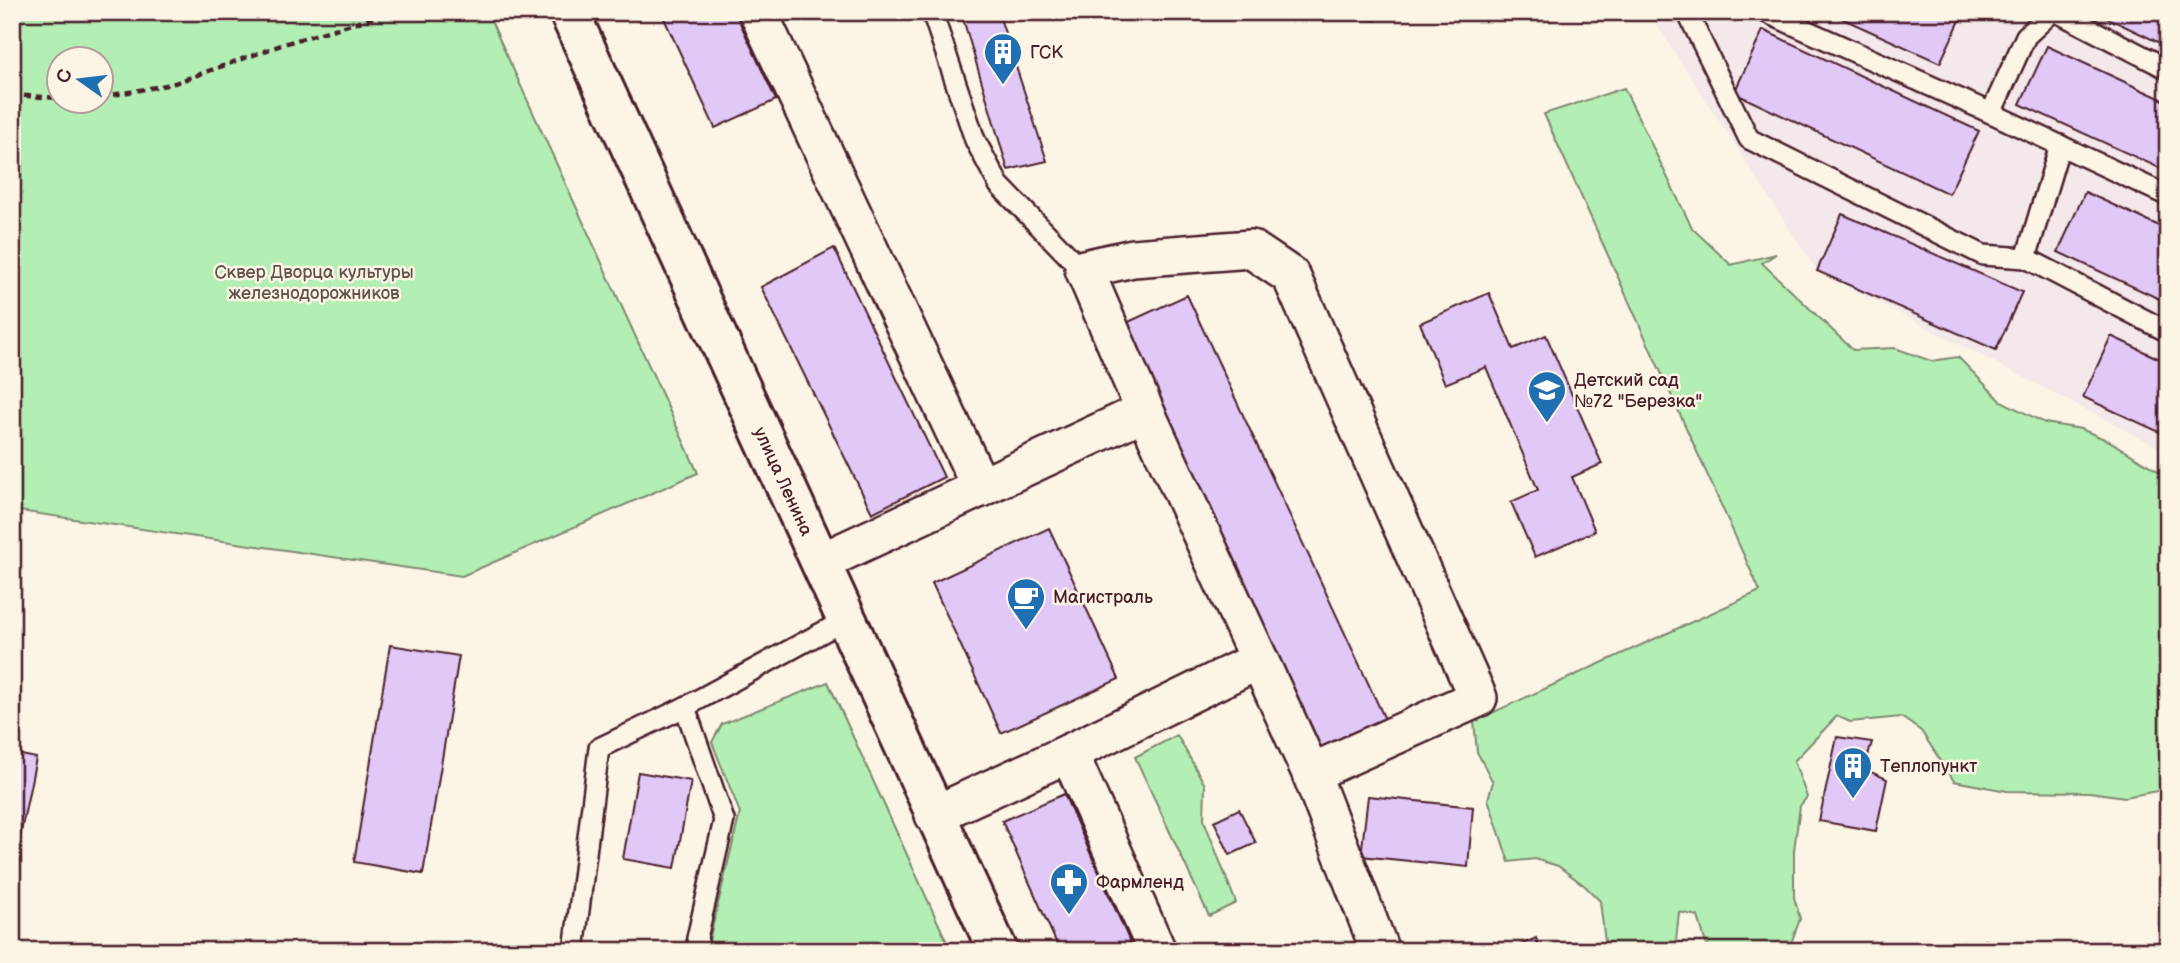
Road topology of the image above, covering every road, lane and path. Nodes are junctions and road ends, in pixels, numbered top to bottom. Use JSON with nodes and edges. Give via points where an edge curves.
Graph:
{"nodes":[{"id":1,"x":392,"y":12,"type":"edge"},
{"id":2,"x":569,"y":12,"type":"edge"},
{"id":3,"x":758,"y":12,"type":"edge"},
{"id":4,"x":932,"y":12,"type":"edge"},
{"id":5,"x":1687,"y":12,"type":"edge"},
{"id":6,"x":1765,"y":12,"type":"edge"},
{"id":7,"x":2052,"y":12,"type":"edge"},
{"id":8,"x":2057,"y":12,"type":"edge"},
{"id":9,"x":2168,"y":68,"type":"edge"},
{"id":10,"x":116,"y":94,"type":"edge"},
{"id":11,"x":12,"y":95,"type":"edge"},
{"id":12,"x":46,"y":97,"type":"edge"},
{"id":13,"x":1991,"y":113,"type":"junction"},
{"id":14,"x":2060,"y":145,"type":"junction"},
{"id":15,"x":2168,"y":196,"type":"edge"},
{"id":16,"x":2026,"y":258,"type":"junction"},
{"id":17,"x":1086,"y":274,"type":"junction"},
{"id":18,"x":2168,"y":332,"type":"edge"},
{"id":19,"x":1145,"y":411,"type":"junction"},
{"id":20,"x":981,"y":488,"type":"junction"},
{"id":21,"x":821,"y":562,"type":"junction"},
{"id":22,"x":847,"y":620,"type":"junction"},
{"id":23,"x":1259,"y":660,"type":"junction"},
{"id":24,"x":685,"y":707,"type":"junction"},
{"id":25,"x":1069,"y":753,"type":"junction"},
{"id":26,"x":1311,"y":773,"type":"junction"},
{"id":27,"x":934,"y":816,"type":"junction"},
{"id":28,"x":574,"y":951,"type":"edge"},
{"id":29,"x":700,"y":951,"type":"edge"},
{"id":30,"x":998,"y":951,"type":"edge"},
{"id":31,"x":1157,"y":951,"type":"edge"},
{"id":32,"x":1380,"y":951,"type":"edge"}],
"edges":[{"from":1,"to":10,"type":"path","via":[[172,84]]},
{"from":2,"to":21,"type":"street","name":"улица Ленина"},
{"from":3,"to":20,"type":"street"},
{"from":4,"to":17,"type":"lane","via":[[975,141],[999,185]]},
{"from":5,"to":16,"type":"lane","via":[[1749,139],[1983,255]]},
{"from":6,"to":13,"type":"lane"},
{"from":7,"to":13,"type":"lane","via":[[2025,36]]},
{"from":8,"to":9,"type":"lane"},
{"from":11,"to":12,"type":"path"},
{"from":13,"to":14,"type":"lane"},
{"from":14,"to":15,"type":"lane"},
{"from":14,"to":16,"type":"lane"},
{"from":16,"to":18,"type":"lane"},
{"from":17,"to":19,"type":"street"},
{"from":17,"to":26,"type":"street","via":[[1084,269],[1133,258],[1251,249],[1291,276],[1478,698]]},
{"from":19,"to":20,"type":"street"},
{"from":19,"to":23,"type":"street"},
{"from":20,"to":21,"type":"street"},
{"from":21,"to":22,"type":"street","name":"улица Ленина"},
{"from":22,"to":24,"type":"lane"},
{"from":22,"to":27,"type":"street","name":"улица Ленина"},
{"from":23,"to":25,"type":"street"},
{"from":23,"to":26,"type":"street"},
{"from":24,"to":28,"type":"lane","via":[[599,748]]},
{"from":24,"to":29,"type":"lane","via":[[724,820],[696,938]]},
{"from":25,"to":27,"type":"street"},
{"from":25,"to":31,"type":"street"},
{"from":26,"to":32,"type":"street"},
{"from":27,"to":30,"type":"street","name":"улица Ленина"}]}
